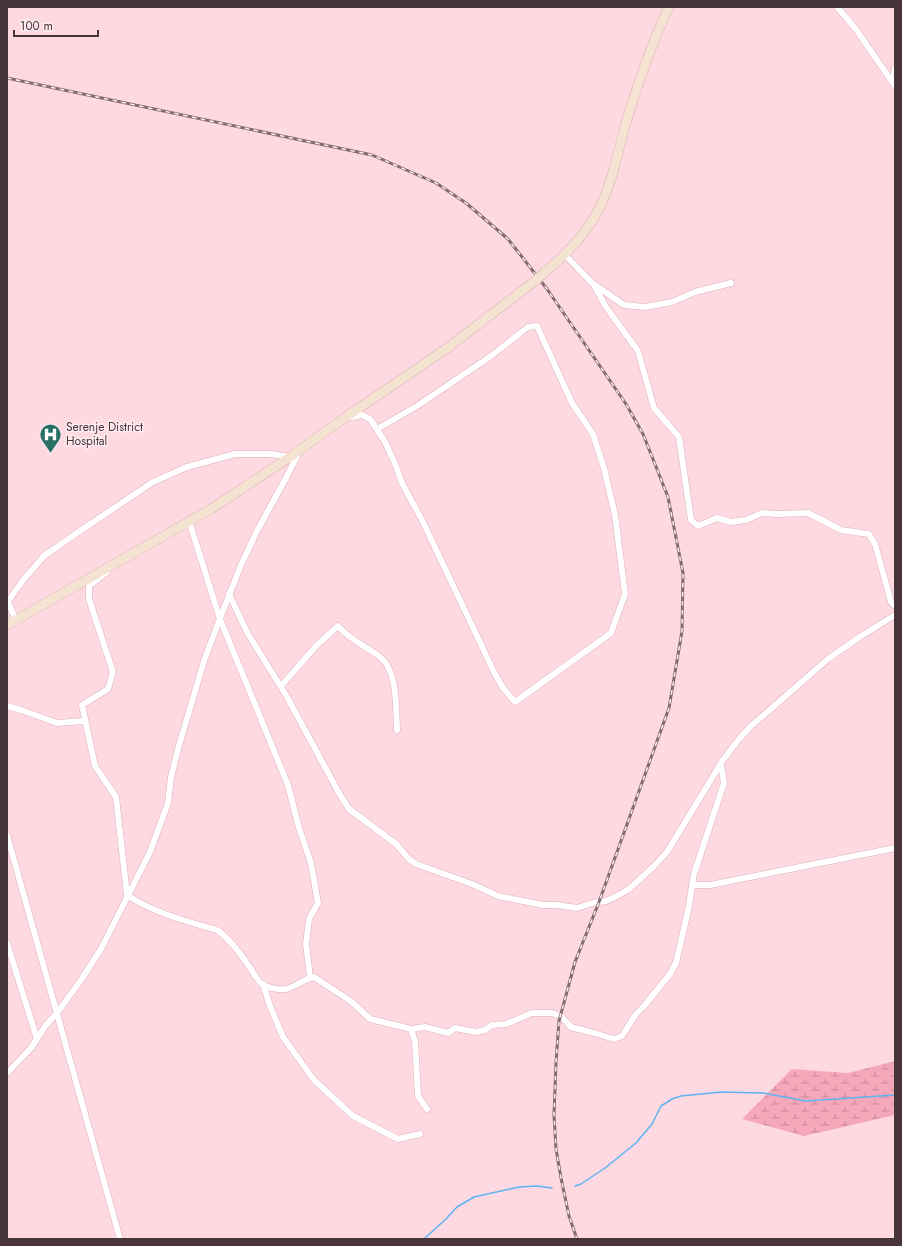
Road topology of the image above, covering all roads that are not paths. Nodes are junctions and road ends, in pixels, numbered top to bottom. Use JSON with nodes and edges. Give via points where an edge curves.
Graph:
{"nodes":[{"id":1,"x":669,"y":7,"type":"edge"},
{"id":2,"x":837,"y":7,"type":"edge"},
{"id":3,"x":895,"y":68,"type":"edge"},
{"id":4,"x":894,"y":84,"type":"edge"},
{"id":5,"x":565,"y":255,"type":"junction"},
{"id":6,"x":731,"y":283,"type":"dead end"},
{"id":7,"x":594,"y":284,"type":"junction"},
{"id":8,"x":343,"y":419,"type":"junction"},
{"id":9,"x":377,"y":429,"type":"junction"},
{"id":10,"x":300,"y":450,"type":"junction"},
{"id":11,"x":290,"y":457,"type":"junction"},
{"id":12,"x":189,"y":521,"type":"junction"},
{"id":13,"x":122,"y":559,"type":"junction"},
{"id":14,"x":229,"y":594,"type":"junction"},
{"id":15,"x":8,"y":600,"type":"edge"},
{"id":16,"x":895,"y":606,"type":"edge"},
{"id":17,"x":895,"y":615,"type":"edge"},
{"id":18,"x":220,"y":619,"type":"junction"},
{"id":19,"x":16,"y":620,"type":"junction"},
{"id":20,"x":7,"y":625,"type":"edge"},
{"id":21,"x":281,"y":686,"type":"junction"},
{"id":22,"x":7,"y":706,"type":"edge"},
{"id":23,"x":85,"y":721,"type":"junction"},
{"id":24,"x":396,"y":730,"type":"dead end"},
{"id":25,"x":721,"y":765,"type":"junction"},
{"id":26,"x":7,"y":835,"type":"edge"},
{"id":27,"x":895,"y":848,"type":"edge"},
{"id":28,"x":692,"y":885,"type":"junction"},
{"id":29,"x":127,"y":896,"type":"junction"},
{"id":30,"x":7,"y":945,"type":"edge"},
{"id":31,"x":310,"y":978,"type":"junction"},
{"id":32,"x":262,"y":984,"type":"junction"},
{"id":33,"x":57,"y":1013,"type":"junction"},
{"id":34,"x":411,"y":1029,"type":"junction"},
{"id":35,"x":37,"y":1039,"type":"junction"},
{"id":36,"x":7,"y":1073,"type":"edge"},
{"id":37,"x":427,"y":1110,"type":"dead end"},
{"id":38,"x":420,"y":1134,"type":"dead end"},
{"id":39,"x":120,"y":1239,"type":"edge"}],
"edges":[{"from":1,"to":5,"type":"main road","via":[[636,90],[611,179],[599,208],[584,233]]},
{"from":2,"to":4,"type":"street"},
{"from":3,"to":4,"type":"street"},
{"from":5,"to":7,"type":"street"},
{"from":5,"to":8,"type":"main road","bridge":true,"via":[[446,349]]},
{"from":6,"to":7,"type":"street","via":[[695,292],[672,302],[645,307],[624,305]]},
{"from":7,"to":16,"type":"street","via":[[606,307],[638,351],[654,408],[679,437],[691,520],[698,526],[717,518],[731,522],[746,520],[762,513],[808,513],[841,530],[869,534],[875,544]]},
{"from":8,"to":9,"type":"street","via":[[362,415],[370,419]]},
{"from":8,"to":10,"type":"main road"},
{"from":9,"to":9,"type":"street","via":[[494,672],[515,702],[611,633],[625,594],[615,515],[604,468],[593,434],[572,404],[537,326],[528,327],[491,356],[417,406]]},
{"from":10,"to":11,"type":"main road"},
{"from":10,"to":14,"type":"street","via":[[257,531]]},
{"from":11,"to":12,"type":"main road"},
{"from":11,"to":15,"type":"street","via":[[235,454],[187,467],[152,482],[44,556]]},
{"from":12,"to":13,"type":"main road"},
{"from":12,"to":18,"type":"street"},
{"from":13,"to":19,"type":"main road"},
{"from":13,"to":23,"type":"street","via":[[89,586],[89,599],[113,672],[108,688],[82,704]]},
{"from":14,"to":18,"type":"street"},
{"from":14,"to":21,"type":"street","via":[[248,634]]},
{"from":15,"to":19,"type":"street"},
{"from":17,"to":25,"type":"street","via":[[828,659],[751,726],[730,750]]},
{"from":18,"to":29,"type":"street","via":[[204,661],[178,749],[168,802],[150,852]]},
{"from":18,"to":31,"type":"street","via":[[288,785],[311,863],[318,903],[308,919],[306,944]]},
{"from":19,"to":20,"type":"main road"},
{"from":21,"to":24,"type":"street","via":[[317,645],[338,626],[352,640],[381,658],[388,667],[395,692]]},
{"from":21,"to":25,"type":"street","via":[[349,809],[396,844],[409,859],[498,896],[544,905],[577,908],[606,901],[629,889],[667,852]]},
{"from":22,"to":23,"type":"street","via":[[57,723]]},
{"from":23,"to":29,"type":"street","via":[[95,766],[116,797]]},
{"from":25,"to":28,"type":"street","via":[[724,783]]},
{"from":26,"to":33,"type":"street"},
{"from":27,"to":28,"type":"street","via":[[710,885]]},
{"from":28,"to":34,"type":"street","via":[[676,963],[622,1036],[614,1039],[571,1027],[561,1016],[552,1013],[532,1013],[506,1024],[492,1025],[476,1032],[455,1028],[448,1033],[425,1027]]},
{"from":29,"to":32,"type":"street","via":[[153,909],[217,930],[236,949]]},
{"from":29,"to":33,"type":"street","via":[[101,949]]},
{"from":30,"to":35,"type":"street"},
{"from":31,"to":32,"type":"street","via":[[285,989],[270,988]]},
{"from":31,"to":34,"type":"street","via":[[314,977],[323,982],[352,1002],[370,1019]]},
{"from":32,"to":38,"type":"street","via":[[283,1037],[314,1080],[353,1116],[398,1139]]},
{"from":33,"to":35,"type":"street"},
{"from":33,"to":39,"type":"street"},
{"from":34,"to":37,"type":"street","via":[[415,1041],[418,1096]]},
{"from":35,"to":36,"type":"street"}]}
